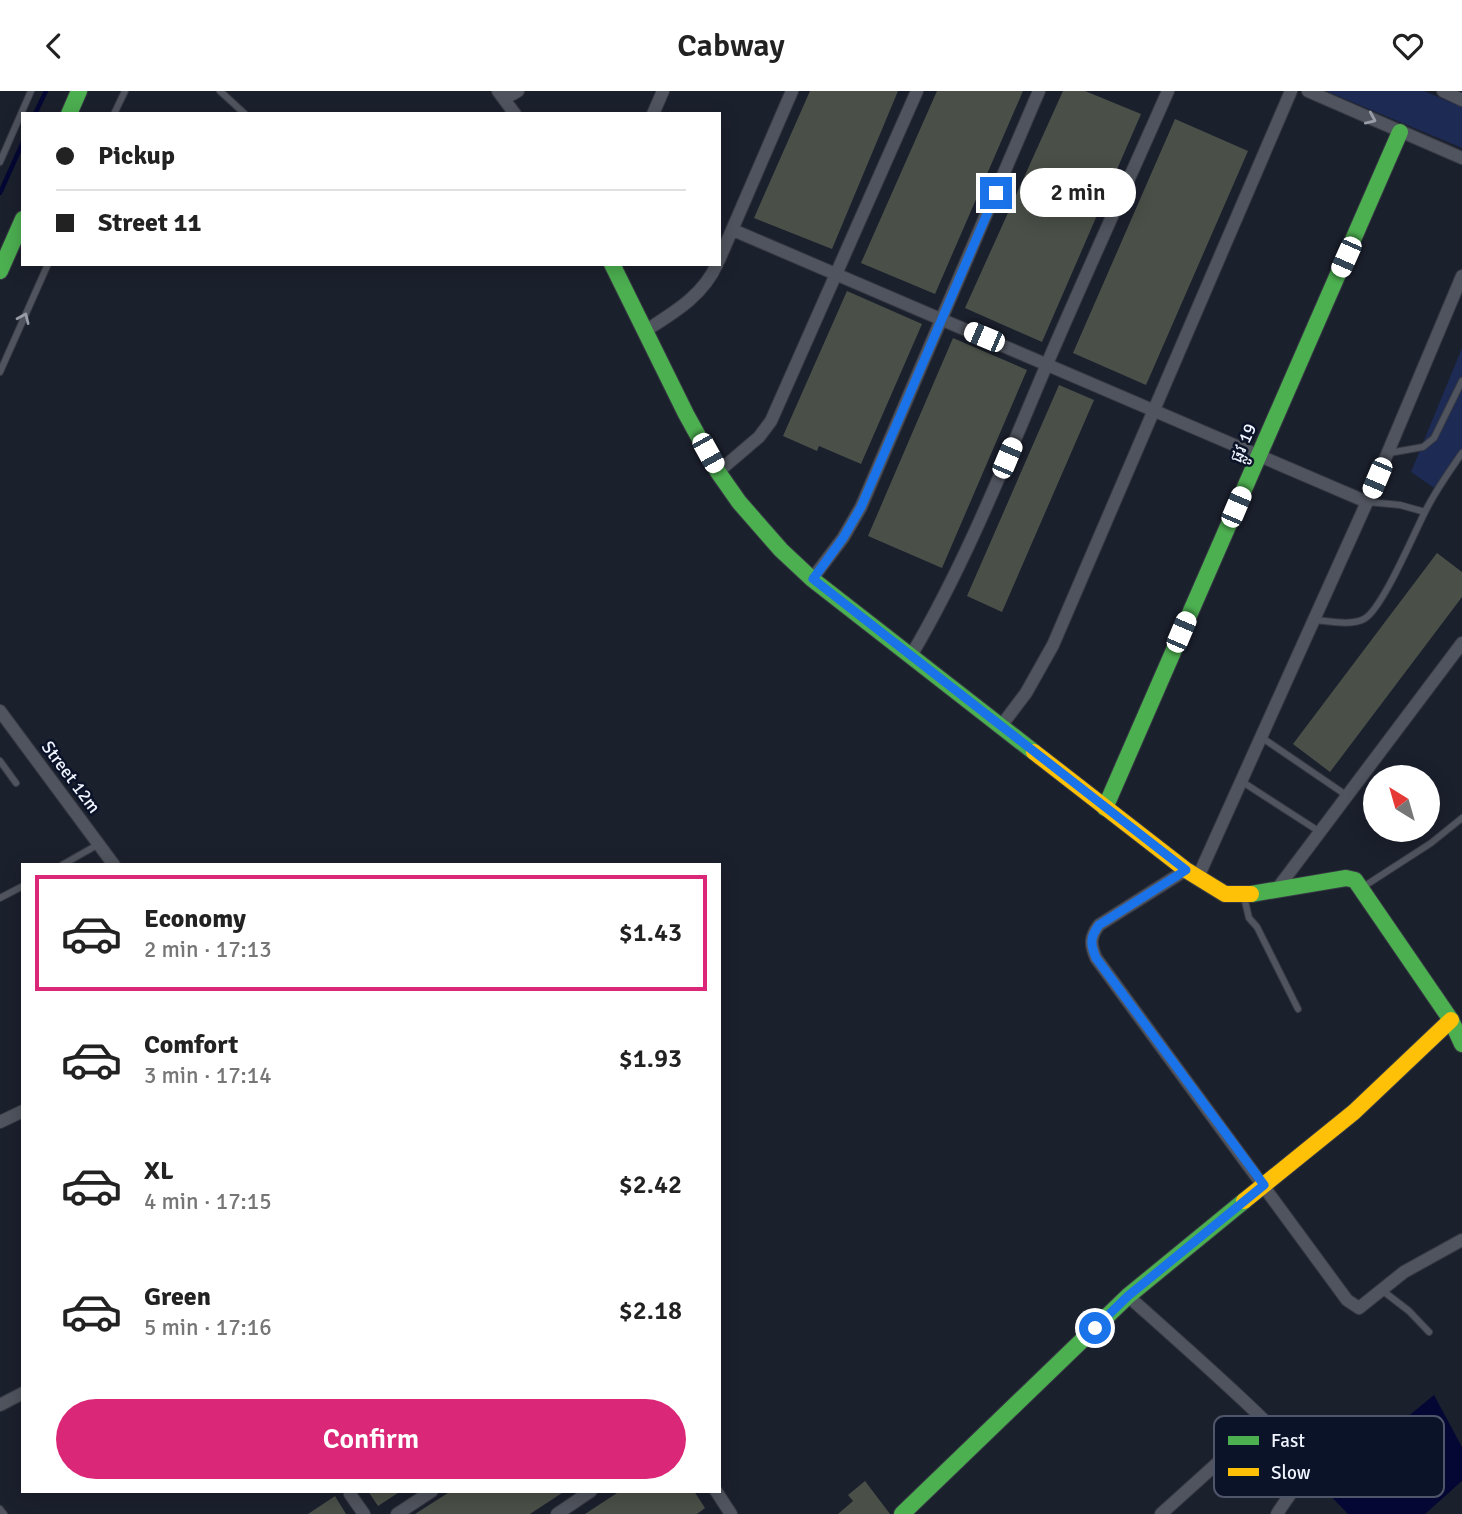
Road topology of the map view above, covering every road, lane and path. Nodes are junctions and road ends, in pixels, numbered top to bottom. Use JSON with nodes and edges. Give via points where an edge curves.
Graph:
{"nodes":[{"id":1,"x":31,"y":91,"type":"edge"},
{"id":2,"x":79,"y":91,"type":"edge"},
{"id":3,"x":125,"y":91,"type":"edge"},
{"id":4,"x":220,"y":91,"type":"edge"},
{"id":5,"x":518,"y":91,"type":"edge"},
{"id":6,"x":663,"y":91,"type":"edge"},
{"id":7,"x":792,"y":91,"type":"edge"},
{"id":8,"x":917,"y":91,"type":"edge"},
{"id":9,"x":1039,"y":91,"type":"edge"},
{"id":10,"x":1168,"y":91,"type":"edge"},
{"id":11,"x":1291,"y":91,"type":"edge"},
{"id":12,"x":1308,"y":91,"type":"edge"},
{"id":13,"x":1443,"y":91,"type":"edge"},
{"id":14,"x":501,"y":95,"type":"edge"},
{"id":15,"x":1462,"y":100,"type":"edge"},
{"id":16,"x":22,"y":112,"type":"edge"},
{"id":17,"x":70,"y":112,"type":"edge"},
{"id":18,"x":115,"y":112,"type":"edge"},
{"id":19,"x":243,"y":112,"type":"edge"},
{"id":20,"x":514,"y":112,"type":"edge"},
{"id":21,"x":654,"y":112,"type":"edge"},
{"id":22,"x":21,"y":114,"type":"edge"},
{"id":23,"x":1401,"y":132,"type":"junction"},
{"id":24,"x":1462,"y":157,"type":"edge"},
{"id":25,"x":0,"y":162,"type":"edge"},
{"id":26,"x":21,"y":224,"type":"edge"},
{"id":27,"x":733,"y":230,"type":"junction"},
{"id":28,"x":721,"y":256,"type":"edge"},
{"id":29,"x":47,"y":266,"type":"edge"},
{"id":30,"x":613,"y":266,"type":"edge"},
{"id":31,"x":716,"y":266,"type":"edge"},
{"id":32,"x":0,"y":271,"type":"edge"},
{"id":33,"x":836,"y":274,"type":"junction"},
{"id":34,"x":1462,"y":276,"type":"edge"},
{"id":35,"x":942,"y":320,"type":"junction"},
{"id":36,"x":645,"y":331,"type":"junction"},
{"id":37,"x":1047,"y":364,"type":"junction"},
{"id":38,"x":0,"y":372,"type":"edge"},
{"id":39,"x":1462,"y":380,"type":"edge"},
{"id":40,"x":1152,"y":411,"type":"junction"},
{"id":41,"x":1388,"y":453,"type":"junction"},
{"id":42,"x":1462,"y":453,"type":"edge"},
{"id":43,"x":1258,"y":457,"type":"junction"},
{"id":44,"x":718,"y":472,"type":"junction"},
{"id":45,"x":1367,"y":502,"type":"junction"},
{"id":46,"x":1424,"y":512,"type":"junction"},
{"id":47,"x":813,"y":579,"type":"junction"},
{"id":48,"x":1314,"y":620,"type":"junction"},
{"id":49,"x":1462,"y":643,"type":"edge"},
{"id":50,"x":912,"y":654,"type":"junction"},
{"id":51,"x":0,"y":711,"type":"edge"},
{"id":52,"x":1001,"y":726,"type":"junction"},
{"id":53,"x":1261,"y":737,"type":"junction"},
{"id":54,"x":0,"y":761,"type":"edge"},
{"id":55,"x":1241,"y":781,"type":"junction"},
{"id":56,"x":16,"y":783,"type":"dead end"},
{"id":57,"x":1346,"y":795,"type":"junction"},
{"id":58,"x":1105,"y":808,"type":"junction"},
{"id":59,"x":1462,"y":818,"type":"edge"},
{"id":60,"x":1320,"y":832,"type":"junction"},
{"id":61,"x":99,"y":844,"type":"junction"},
{"id":62,"x":66,"y":863,"type":"edge"},
{"id":63,"x":113,"y":863,"type":"edge"},
{"id":64,"x":1192,"y":873,"type":"junction"},
{"id":65,"x":21,"y":887,"type":"edge"},
{"id":66,"x":1361,"y":888,"type":"junction"},
{"id":67,"x":1277,"y":889,"type":"junction"},
{"id":68,"x":1243,"y":895,"type":"junction"},
{"id":69,"x":0,"y":898,"type":"edge"},
{"id":70,"x":1298,"y":1009,"type":"dead end"},
{"id":71,"x":1457,"y":1016,"type":"edge"},
{"id":72,"x":1462,"y":1044,"type":"edge"},
{"id":73,"x":21,"y":1112,"type":"edge"},
{"id":74,"x":0,"y":1122,"type":"edge"},
{"id":75,"x":1264,"y":1185,"type":"junction"},
{"id":76,"x":1462,"y":1240,"type":"edge"},
{"id":77,"x":1383,"y":1291,"type":"junction"},
{"id":78,"x":1128,"y":1296,"type":"junction"},
{"id":79,"x":1429,"y":1332,"type":"dead end"},
{"id":80,"x":21,"y":1394,"type":"edge"},
{"id":81,"x":0,"y":1405,"type":"edge"},
{"id":82,"x":1259,"y":1416,"type":"edge"},
{"id":83,"x":1214,"y":1466,"type":"edge"},
{"id":84,"x":429,"y":1493,"type":"edge"},
{"id":85,"x":588,"y":1493,"type":"edge"},
{"id":86,"x":717,"y":1493,"type":"edge"},
{"id":87,"x":350,"y":1494,"type":"dead end"},
{"id":88,"x":1287,"y":1497,"type":"edge"},
{"id":89,"x":0,"y":1509,"type":"edge"},
{"id":90,"x":4,"y":1514,"type":"edge"},
{"id":91,"x":364,"y":1514,"type":"edge"},
{"id":92,"x":397,"y":1514,"type":"edge"},
{"id":93,"x":557,"y":1514,"type":"edge"},
{"id":94,"x":731,"y":1514,"type":"edge"},
{"id":95,"x":902,"y":1514,"type":"edge"},
{"id":96,"x":1161,"y":1514,"type":"edge"},
{"id":97,"x":1277,"y":1514,"type":"edge"}],
"edges":[{"from":1,"to":16,"type":"lane"},
{"from":2,"to":17,"type":"main road"},
{"from":3,"to":18,"type":"lane"},
{"from":4,"to":19,"type":"lane"},
{"from":5,"to":14,"type":"street"},
{"from":6,"to":21,"type":"street"},
{"from":7,"to":27,"type":"street"},
{"from":8,"to":33,"type":"street"},
{"from":9,"to":35,"type":"street"},
{"from":10,"to":37,"type":"street"},
{"from":11,"to":40,"type":"street"},
{"from":12,"to":23,"type":"street","one_way":true},
{"from":13,"to":15,"type":"street"},
{"from":14,"to":20,"type":"street"},
{"from":22,"to":25,"type":"lane"},
{"from":23,"to":24,"type":"street"},
{"from":23,"to":43,"type":"main road","name":"ផ្លូវ 19"},
{"from":26,"to":32,"type":"main road"},
{"from":27,"to":28,"type":"street"},
{"from":27,"to":33,"type":"street"},
{"from":38,"to":29,"type":"lane","one_way":true},
{"from":30,"to":36,"type":"main road"},
{"from":31,"to":36,"type":"street","via":[[711,279],[683,307]]},
{"from":33,"to":35,"type":"street"},
{"from":33,"to":44,"type":"street","via":[[772,421]]},
{"from":34,"to":41,"type":"street"},
{"from":35,"to":37,"type":"street"},
{"from":35,"to":47,"type":"street","via":[[861,507]]},
{"from":36,"to":44,"type":"main road"},
{"from":37,"to":40,"type":"street"},
{"from":37,"to":50,"type":"street","via":[[977,529]]},
{"from":39,"to":41,"type":"lane","via":[[1434,438],[1423,447]]},
{"from":40,"to":43,"type":"street"},
{"from":40,"to":52,"type":"street","via":[[1053,645]]},
{"from":41,"to":45,"type":"street"},
{"from":42,"to":46,"type":"lane"},
{"from":43,"to":45,"type":"street"},
{"from":43,"to":58,"type":"main road","name":"ផ្លូវ 19"},
{"from":44,"to":47,"type":"main road","via":[[747,512]]},
{"from":45,"to":46,"type":"lane"},
{"from":45,"to":48,"type":"street"},
{"from":46,"to":48,"type":"lane","via":[[1403,559],[1364,619]]},
{"from":47,"to":50,"type":"main road"},
{"from":48,"to":53,"type":"street"},
{"from":49,"to":57,"type":"street"},
{"from":50,"to":52,"type":"main road"},
{"from":51,"to":61,"type":"street","name":"Street 12m"},
{"from":52,"to":58,"type":"main road"},
{"from":53,"to":55,"type":"street"},
{"from":53,"to":57,"type":"lane"},
{"from":54,"to":56,"type":"lane"},
{"from":55,"to":60,"type":"lane"},
{"from":55,"to":64,"type":"street"},
{"from":57,"to":60,"type":"street"},
{"from":58,"to":64,"type":"main road"},
{"from":59,"to":66,"type":"lane"},
{"from":60,"to":67,"type":"street"},
{"from":61,"to":62,"type":"lane"},
{"from":61,"to":63,"type":"street","name":"Street 12m"},
{"from":64,"to":68,"type":"main road","via":[[1225,894]]},
{"from":64,"to":75,"type":"street","via":[[1099,925],[1092,949]]},
{"from":65,"to":69,"type":"lane"},
{"from":66,"to":67,"type":"main road","via":[[1346,878]]},
{"from":66,"to":71,"type":"main road"},
{"from":67,"to":68,"type":"main road"},
{"from":68,"to":70,"type":"lane","via":[[1249,918]]},
{"from":71,"to":72,"type":"main road"},
{"from":71,"to":75,"type":"main road","via":[[1354,1112]]},
{"from":73,"to":74,"type":"street"},
{"from":75,"to":77,"type":"street","via":[[1353,1306],[1359,1308]]},
{"from":75,"to":78,"type":"main road"},
{"from":76,"to":77,"type":"street","via":[[1404,1272]]},
{"from":77,"to":79,"type":"lane"},
{"from":78,"to":82,"type":"street"},
{"from":78,"to":95,"type":"main road"},
{"from":80,"to":81,"type":"street"},
{"from":83,"to":96,"type":"street"},
{"from":84,"to":92,"type":"street"},
{"from":85,"to":93,"type":"street"},
{"from":86,"to":94,"type":"street"},
{"from":87,"to":91,"type":"street"},
{"from":88,"to":97,"type":"street"},
{"from":89,"to":90,"type":"lane"}]}
